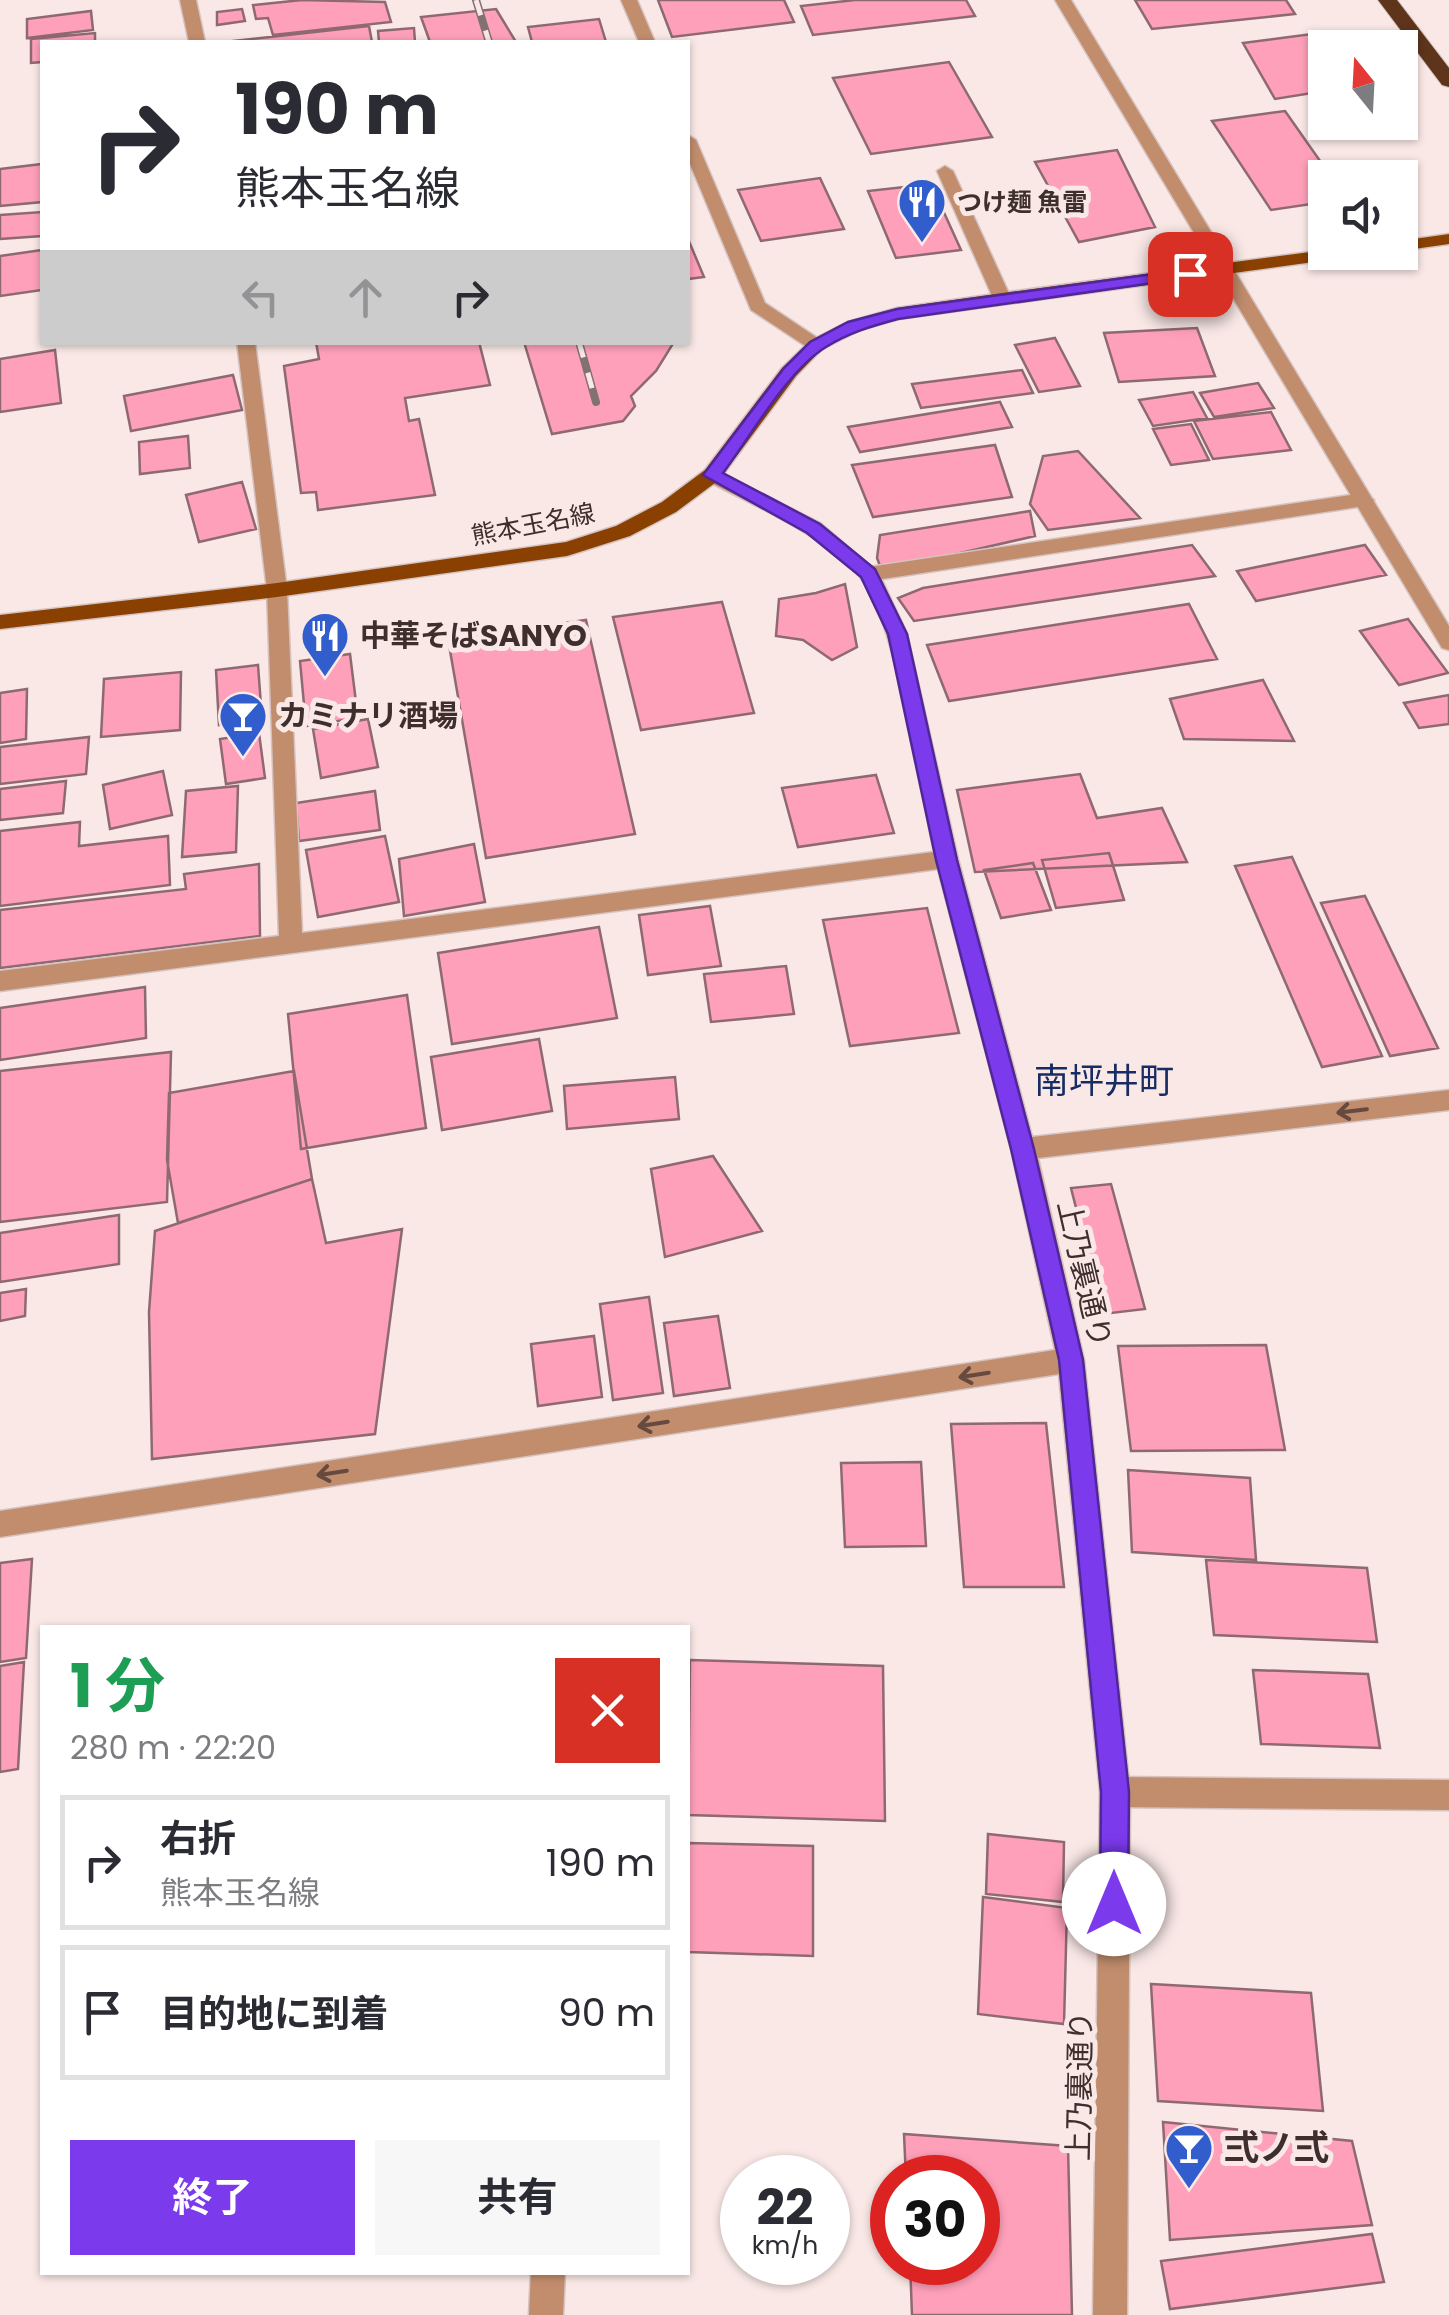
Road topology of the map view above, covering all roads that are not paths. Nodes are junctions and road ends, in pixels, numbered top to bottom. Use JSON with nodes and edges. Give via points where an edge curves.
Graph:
{"nodes":[{"id":1,"x":188,"y":0,"type":"edge"},
{"id":2,"x":629,"y":0,"type":"edge"},
{"id":3,"x":1063,"y":0,"type":"edge"},
{"id":4,"x":1387,"y":0,"type":"edge"},
{"id":5,"x":198,"y":40,"type":"edge"},
{"id":6,"x":646,"y":40,"type":"edge"},
{"id":7,"x":1449,"y":81,"type":"edge"},
{"id":8,"x":690,"y":145,"type":"edge"},
{"id":9,"x":945,"y":171,"type":"dead end"},
{"id":10,"x":1449,"y":239,"type":"edge"},
{"id":11,"x":1418,"y":243,"type":"edge"},
{"id":12,"x":1308,"y":258,"type":"edge"},
{"id":13,"x":1228,"y":269,"type":"junction"},
{"id":14,"x":1002,"y":298,"type":"junction"},
{"id":15,"x":246,"y":345,"type":"edge"},
{"id":16,"x":816,"y":345,"type":"junction"},
{"id":17,"x":712,"y":475,"type":"junction"},
{"id":18,"x":1364,"y":500,"type":"junction"},
{"id":19,"x":869,"y":574,"type":"junction"},
{"id":20,"x":277,"y":590,"type":"junction"},
{"id":21,"x":0,"y":622,"type":"edge"},
{"id":22,"x":1449,"y":643,"type":"edge"},
{"id":23,"x":946,"y":860,"type":"junction"},
{"id":24,"x":291,"y":944,"type":"junction"},
{"id":25,"x":0,"y":981,"type":"edge"},
{"id":26,"x":1449,"y":1100,"type":"edge"},
{"id":27,"x":1022,"y":1149,"type":"junction"},
{"id":28,"x":1071,"y":1360,"type":"junction"},
{"id":29,"x":0,"y":1524,"type":"edge"},
{"id":30,"x":1115,"y":1792,"type":"junction"},
{"id":31,"x":1449,"y":1795,"type":"edge"},
{"id":32,"x":548,"y":2275,"type":"edge"},
{"id":33,"x":546,"y":2315,"type":"edge"},
{"id":34,"x":1110,"y":2315,"type":"edge"}],
"edges":[{"from":1,"to":5,"type":"street"},
{"from":2,"to":6,"type":"street"},
{"from":3,"to":13,"type":"street"},
{"from":4,"to":7,"type":"highway"},
{"from":8,"to":16,"type":"street","via":[[756,306]]},
{"from":9,"to":14,"type":"street"},
{"from":10,"to":11,"type":"main road"},
{"from":12,"to":13,"type":"main road","name":"熊本玉名線"},
{"from":13,"to":14,"type":"main road","name":"熊本玉名線"},
{"from":13,"to":18,"type":"street"},
{"from":14,"to":16,"type":"main road","name":"熊本玉名線","via":[[897,314]]},
{"from":15,"to":20,"type":"street"},
{"from":16,"to":17,"type":"main road","name":"熊本玉名線"},
{"from":17,"to":19,"type":"street","name":"上乃裏通り","via":[[813,528]]},
{"from":17,"to":20,"type":"main road","name":"熊本玉名線","via":[[623,531],[567,549]]},
{"from":18,"to":19,"type":"street"},
{"from":18,"to":22,"type":"street"},
{"from":19,"to":23,"type":"street","name":"上乃裏通り","via":[[897,634]]},
{"from":20,"to":21,"type":"main road","name":"熊本玉名線"},
{"from":20,"to":24,"type":"street"},
{"from":23,"to":24,"type":"street"},
{"from":23,"to":27,"type":"street","name":"上乃裏通り"},
{"from":24,"to":25,"type":"street"},
{"from":26,"to":27,"type":"street","one_way":true},
{"from":27,"to":28,"type":"street","name":"上乃裏通り"},
{"from":28,"to":29,"type":"street","one_way":true},
{"from":28,"to":30,"type":"street","name":"上乃裏通り"},
{"from":30,"to":31,"type":"street"},
{"from":30,"to":34,"type":"street","name":"上乃裏通り"},
{"from":32,"to":33,"type":"street"}]}
